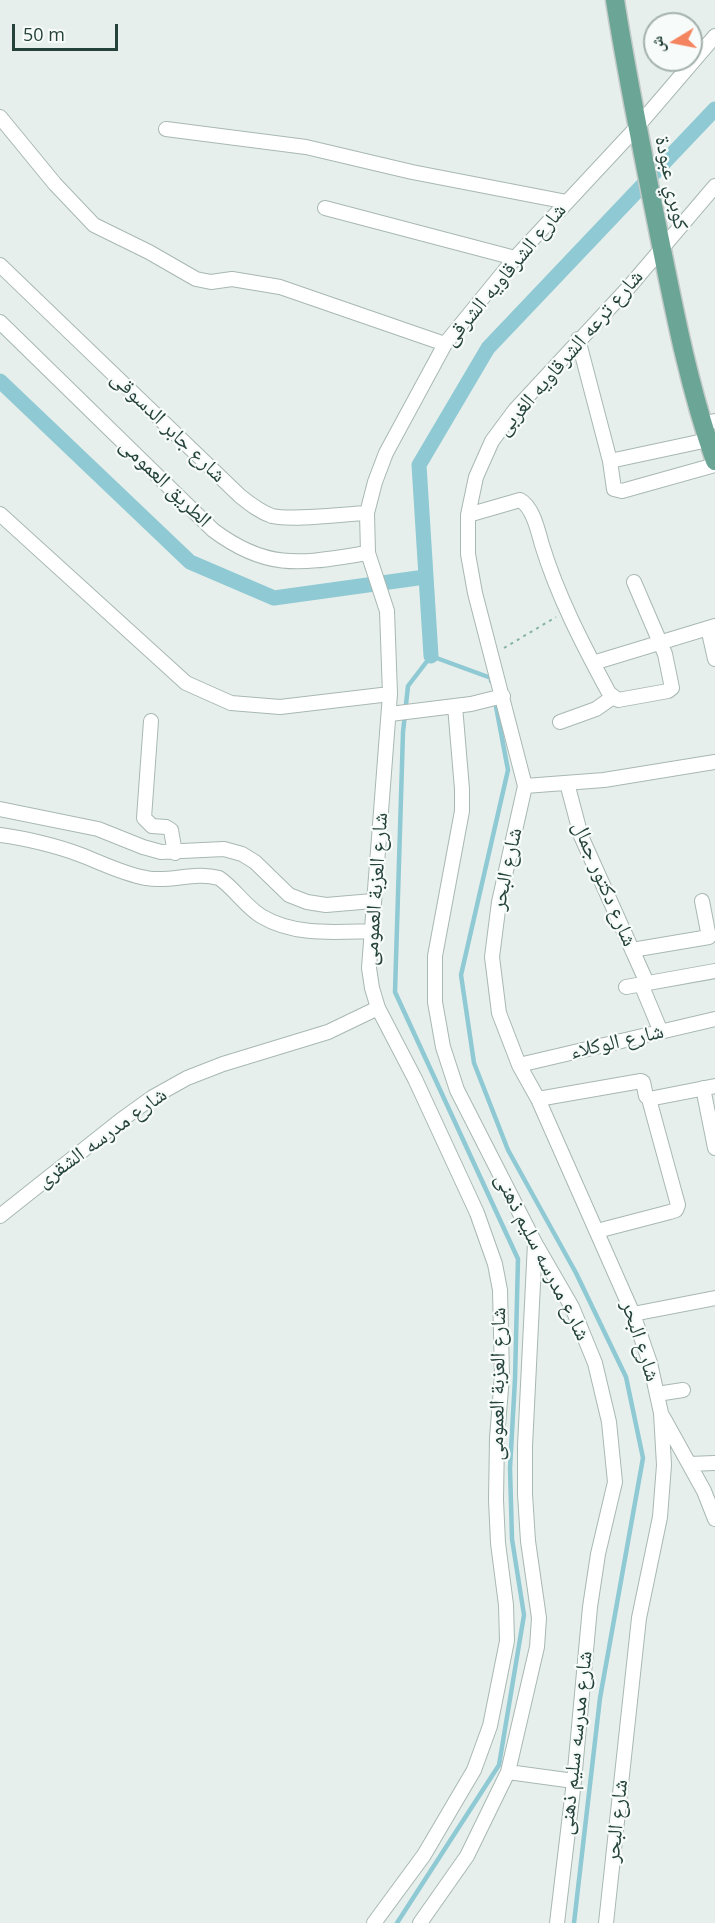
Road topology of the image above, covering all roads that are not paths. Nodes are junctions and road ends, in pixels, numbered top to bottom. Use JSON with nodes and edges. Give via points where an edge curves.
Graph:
{"nodes":[{"id":1,"x":615,"y":0,"type":"edge"},
{"id":2,"x":715,"y":36,"type":"edge"},
{"id":3,"x":0,"y":117,"type":"edge"},
{"id":4,"x":637,"y":127,"type":"junction"},
{"id":5,"x":166,"y":129,"type":"dead end"},
{"id":6,"x":715,"y":186,"type":"edge"},
{"id":7,"x":567,"y":202,"type":"junction"},
{"id":8,"x":325,"y":208,"type":"dead end"},
{"id":9,"x":662,"y":249,"type":"junction"},
{"id":10,"x":515,"y":258,"type":"junction"},
{"id":11,"x":0,"y":265,"type":"edge"},
{"id":12,"x":0,"y":322,"type":"edge"},
{"id":13,"x":578,"y":339,"type":"junction"},
{"id":14,"x":445,"y":344,"type":"junction"},
{"id":15,"x":709,"y":428,"type":"edge"},
{"id":16,"x":610,"y":461,"type":"junction"},
{"id":17,"x":715,"y":463,"type":"edge"},
{"id":18,"x":367,"y":513,"type":"junction"},
{"id":19,"x":0,"y":514,"type":"edge"},
{"id":20,"x":468,"y":515,"type":"junction"},
{"id":21,"x":368,"y":553,"type":"junction"},
{"id":22,"x":634,"y":582,"type":"dead end"},
{"id":23,"x":711,"y":627,"type":"edge"},
{"id":24,"x":660,"y":643,"type":"junction"},
{"id":25,"x":715,"y":659,"type":"edge"},
{"id":26,"x":592,"y":663,"type":"junction"},
{"id":27,"x":390,"y":694,"type":"junction"},
{"id":28,"x":503,"y":696,"type":"junction"},
{"id":29,"x":613,"y":697,"type":"junction"},
{"id":30,"x":454,"y":706,"type":"junction"},
{"id":31,"x":392,"y":713,"type":"junction"},
{"id":32,"x":151,"y":721,"type":"dead end"},
{"id":33,"x":560,"y":722,"type":"dead end"},
{"id":34,"x":715,"y":763,"type":"edge"},
{"id":35,"x":567,"y":783,"type":"junction"},
{"id":36,"x":525,"y":786,"type":"junction"},
{"id":37,"x":0,"y":808,"type":"edge"},
{"id":38,"x":0,"y":835,"type":"edge"},
{"id":39,"x":175,"y":853,"type":"junction"},
{"id":40,"x":373,"y":901,"type":"junction"},
{"id":41,"x":702,"y":901,"type":"dead end"},
{"id":42,"x":372,"y":931,"type":"junction"},
{"id":43,"x":632,"y":950,"type":"junction"},
{"id":44,"x":715,"y":970,"type":"edge"},
{"id":45,"x":644,"y":984,"type":"junction"},
{"id":46,"x":627,"y":987,"type":"dead end"},
{"id":47,"x":378,"y":1008,"type":"junction"},
{"id":48,"x":715,"y":1019,"type":"edge"},
{"id":49,"x":661,"y":1032,"type":"junction"},
{"id":50,"x":519,"y":1065,"type":"junction"},
{"id":51,"x":709,"y":1087,"type":"edge"},
{"id":52,"x":538,"y":1099,"type":"junction"},
{"id":53,"x":649,"y":1099,"type":"junction"},
{"id":54,"x":715,"y":1148,"type":"edge"},
{"id":55,"x":0,"y":1216,"type":"edge"},
{"id":56,"x":597,"y":1231,"type":"junction"},
{"id":57,"x":535,"y":1243,"type":"junction"},
{"id":58,"x":715,"y":1298,"type":"edge"},
{"id":59,"x":633,"y":1314,"type":"junction"},
{"id":60,"x":683,"y":1390,"type":"dead end"},
{"id":61,"x":657,"y":1394,"type":"junction"},
{"id":62,"x":661,"y":1413,"type":"junction"},
{"id":63,"x":715,"y":1463,"type":"edge"},
{"id":64,"x":689,"y":1464,"type":"junction"},
{"id":65,"x":715,"y":1519,"type":"edge"},
{"id":66,"x":508,"y":1772,"type":"junction"},
{"id":67,"x":574,"y":1781,"type":"junction"},
{"id":68,"x":374,"y":1923,"type":"edge"},
{"id":69,"x":420,"y":1923,"type":"edge"},
{"id":70,"x":557,"y":1923,"type":"edge"},
{"id":71,"x":606,"y":1923,"type":"edge"}],
"edges":[{"from":1,"to":4,"type":"main road","name":"كوبري عبودة"},
{"from":2,"to":4,"type":"street","name":"شارع الشرقاويه الشرقى"},
{"from":3,"to":14,"type":"street","via":[[75,208],[94,225],[196,279],[232,279],[280,287]]},
{"from":4,"to":7,"type":"street","name":"شارع الشرقاويه الشرقى"},
{"from":4,"to":9,"type":"main road","name":"كوبري عبودة"},
{"from":5,"to":7,"type":"street","via":[[306,147]]},
{"from":6,"to":9,"type":"street","name":"شارع ترعه الشرقاويه الغربى"},
{"from":7,"to":10,"type":"street","name":"شارع الشرقاويه الشرقى"},
{"from":8,"to":10,"type":"street"},
{"from":9,"to":13,"type":"street","name":"شارع ترعه الشرقاويه الغربى"},
{"from":9,"to":15,"type":"main road","name":"كوبري عبودة","via":[[674,312]]},
{"from":10,"to":14,"type":"street","name":"شارع الشرقاويه الشرقى"},
{"from":11,"to":18,"type":"street","name":"شارع جابر الدسوقى","via":[[240,496],[261,511],[294,517]]},
{"from":12,"to":21,"type":"street","name":"الطريق العمومى","via":[[213,530],[231,543],[272,560],[295,562]]},
{"from":13,"to":16,"type":"street"},
{"from":13,"to":20,"type":"street","name":"شارع ترعه الشرقاويه الغربى","via":[[514,410],[492,441],[476,477]]},
{"from":14,"to":18,"type":"street","name":"شارع الشرقاويه الشرقى","via":[[386,453]]},
{"from":15,"to":16,"type":"street"},
{"from":15,"to":17,"type":"main road","name":"كوبري عبودة"},
{"from":16,"to":17,"type":"street","via":[[614,489],[618,492]]},
{"from":18,"to":21,"type":"street","name":"شارع الشرقاويه الشرقى"},
{"from":19,"to":27,"type":"street","via":[[186,683],[231,703],[280,706]]},
{"from":20,"to":26,"type":"street","via":[[524,502]]},
{"from":20,"to":28,"type":"street","name":"شارع ترعه الشرقاويه الغربى","via":[[468,554]]},
{"from":21,"to":27,"type":"street","name":"شارع الشرقاويه الشرقى","via":[[387,611]]},
{"from":22,"to":24,"type":"street"},
{"from":23,"to":24,"type":"street"},
{"from":23,"to":25,"type":"street"},
{"from":24,"to":26,"type":"street"},
{"from":24,"to":29,"type":"street","via":[[669,666],[670,690],[624,700]]},
{"from":26,"to":29,"type":"street"},
{"from":27,"to":31,"type":"street","name":"شارع العزبة العمومى"},
{"from":28,"to":30,"type":"street"},
{"from":28,"to":36,"type":"street","name":"شارع ترعه الشرقاويه الغربى"},
{"from":29,"to":33,"type":"street","via":[[596,709]]},
{"from":30,"to":31,"type":"street"},
{"from":30,"to":57,"type":"street","name":"شارع مدرسه سليم ذهنى","via":[[462,811],[435,956],[435,1002],[443,1047],[457,1090]]},
{"from":31,"to":40,"type":"street","name":"شارع العزبة العمومى"},
{"from":32,"to":39,"type":"street","via":[[144,818],[152,826],[171,830]]},
{"from":34,"to":35,"type":"street"},
{"from":35,"to":36,"type":"street"},
{"from":35,"to":43,"type":"street","name":"شارع دكتور جمال","via":[[581,836]]},
{"from":36,"to":50,"type":"street","name":"شارع البحر","via":[[499,902],[492,957],[499,1013]]},
{"from":37,"to":39,"type":"street","via":[[98,828],[143,848]]},
{"from":38,"to":42,"type":"street","via":[[78,854],[147,879],[219,878],[260,916],[288,928]]},
{"from":39,"to":40,"type":"street","via":[[224,849],[242,854],[289,895],[307,902],[326,906]]},
{"from":40,"to":42,"type":"street","name":"شارع العزبة العمومى"},
{"from":41,"to":43,"type":"street","via":[[709,937]]},
{"from":42,"to":47,"type":"street","name":"شارع العزبة العمومى","via":[[369,968]]},
{"from":43,"to":45,"type":"street","name":"شارع دكتور جمال"},
{"from":44,"to":45,"type":"street"},
{"from":45,"to":46,"type":"street"},
{"from":45,"to":49,"type":"street","name":"شارع دكتور جمال"},
{"from":47,"to":55,"type":"street","name":"شارع مدرسه الشقرى","via":[[328,1032],[196,1075],[153,1097]]},
{"from":47,"to":68,"type":"street","name":"شارع العزبة العمومى","via":[[477,1213],[495,1264],[500,1290],[502,1376],[496,1500],[507,1641],[490,1726],[474,1770],[424,1855]]},
{"from":48,"to":49,"type":"street","name":"شارع الوكلاء"},
{"from":49,"to":50,"type":"street","name":"شارع الوكلاء"},
{"from":50,"to":52,"type":"street","name":"شارع البحر"},
{"from":51,"to":53,"type":"street"},
{"from":51,"to":54,"type":"street"},
{"from":52,"to":53,"type":"street","via":[[642,1081]]},
{"from":52,"to":56,"type":"street","name":"شارع البحر"},
{"from":53,"to":56,"type":"street","via":[[678,1205],[670,1212]]},
{"from":56,"to":59,"type":"street","name":"شارع البحر"},
{"from":57,"to":66,"type":"street","via":[[525,1494],[539,1618],[537,1647]]},
{"from":57,"to":67,"type":"street","name":"شارع مدرسه سليم ذهنى","via":[[572,1307],[595,1363],[609,1422],[615,1482],[590,1607]]},
{"from":58,"to":59,"type":"street"},
{"from":59,"to":61,"type":"street","name":"شارع البحر"},
{"from":60,"to":61,"type":"street"},
{"from":61,"to":62,"type":"street","name":"شارع البحر"},
{"from":62,"to":64,"type":"street"},
{"from":62,"to":71,"type":"street","name":"شارع البحر","via":[[664,1465],[660,1517],[639,1618]]},
{"from":63,"to":64,"type":"street"},
{"from":64,"to":65,"type":"street"},
{"from":66,"to":67,"type":"street"},
{"from":66,"to":69,"type":"street","via":[[467,1856]]},
{"from":67,"to":70,"type":"street","name":"شارع مدرسه سليم ذهنى"}]}
